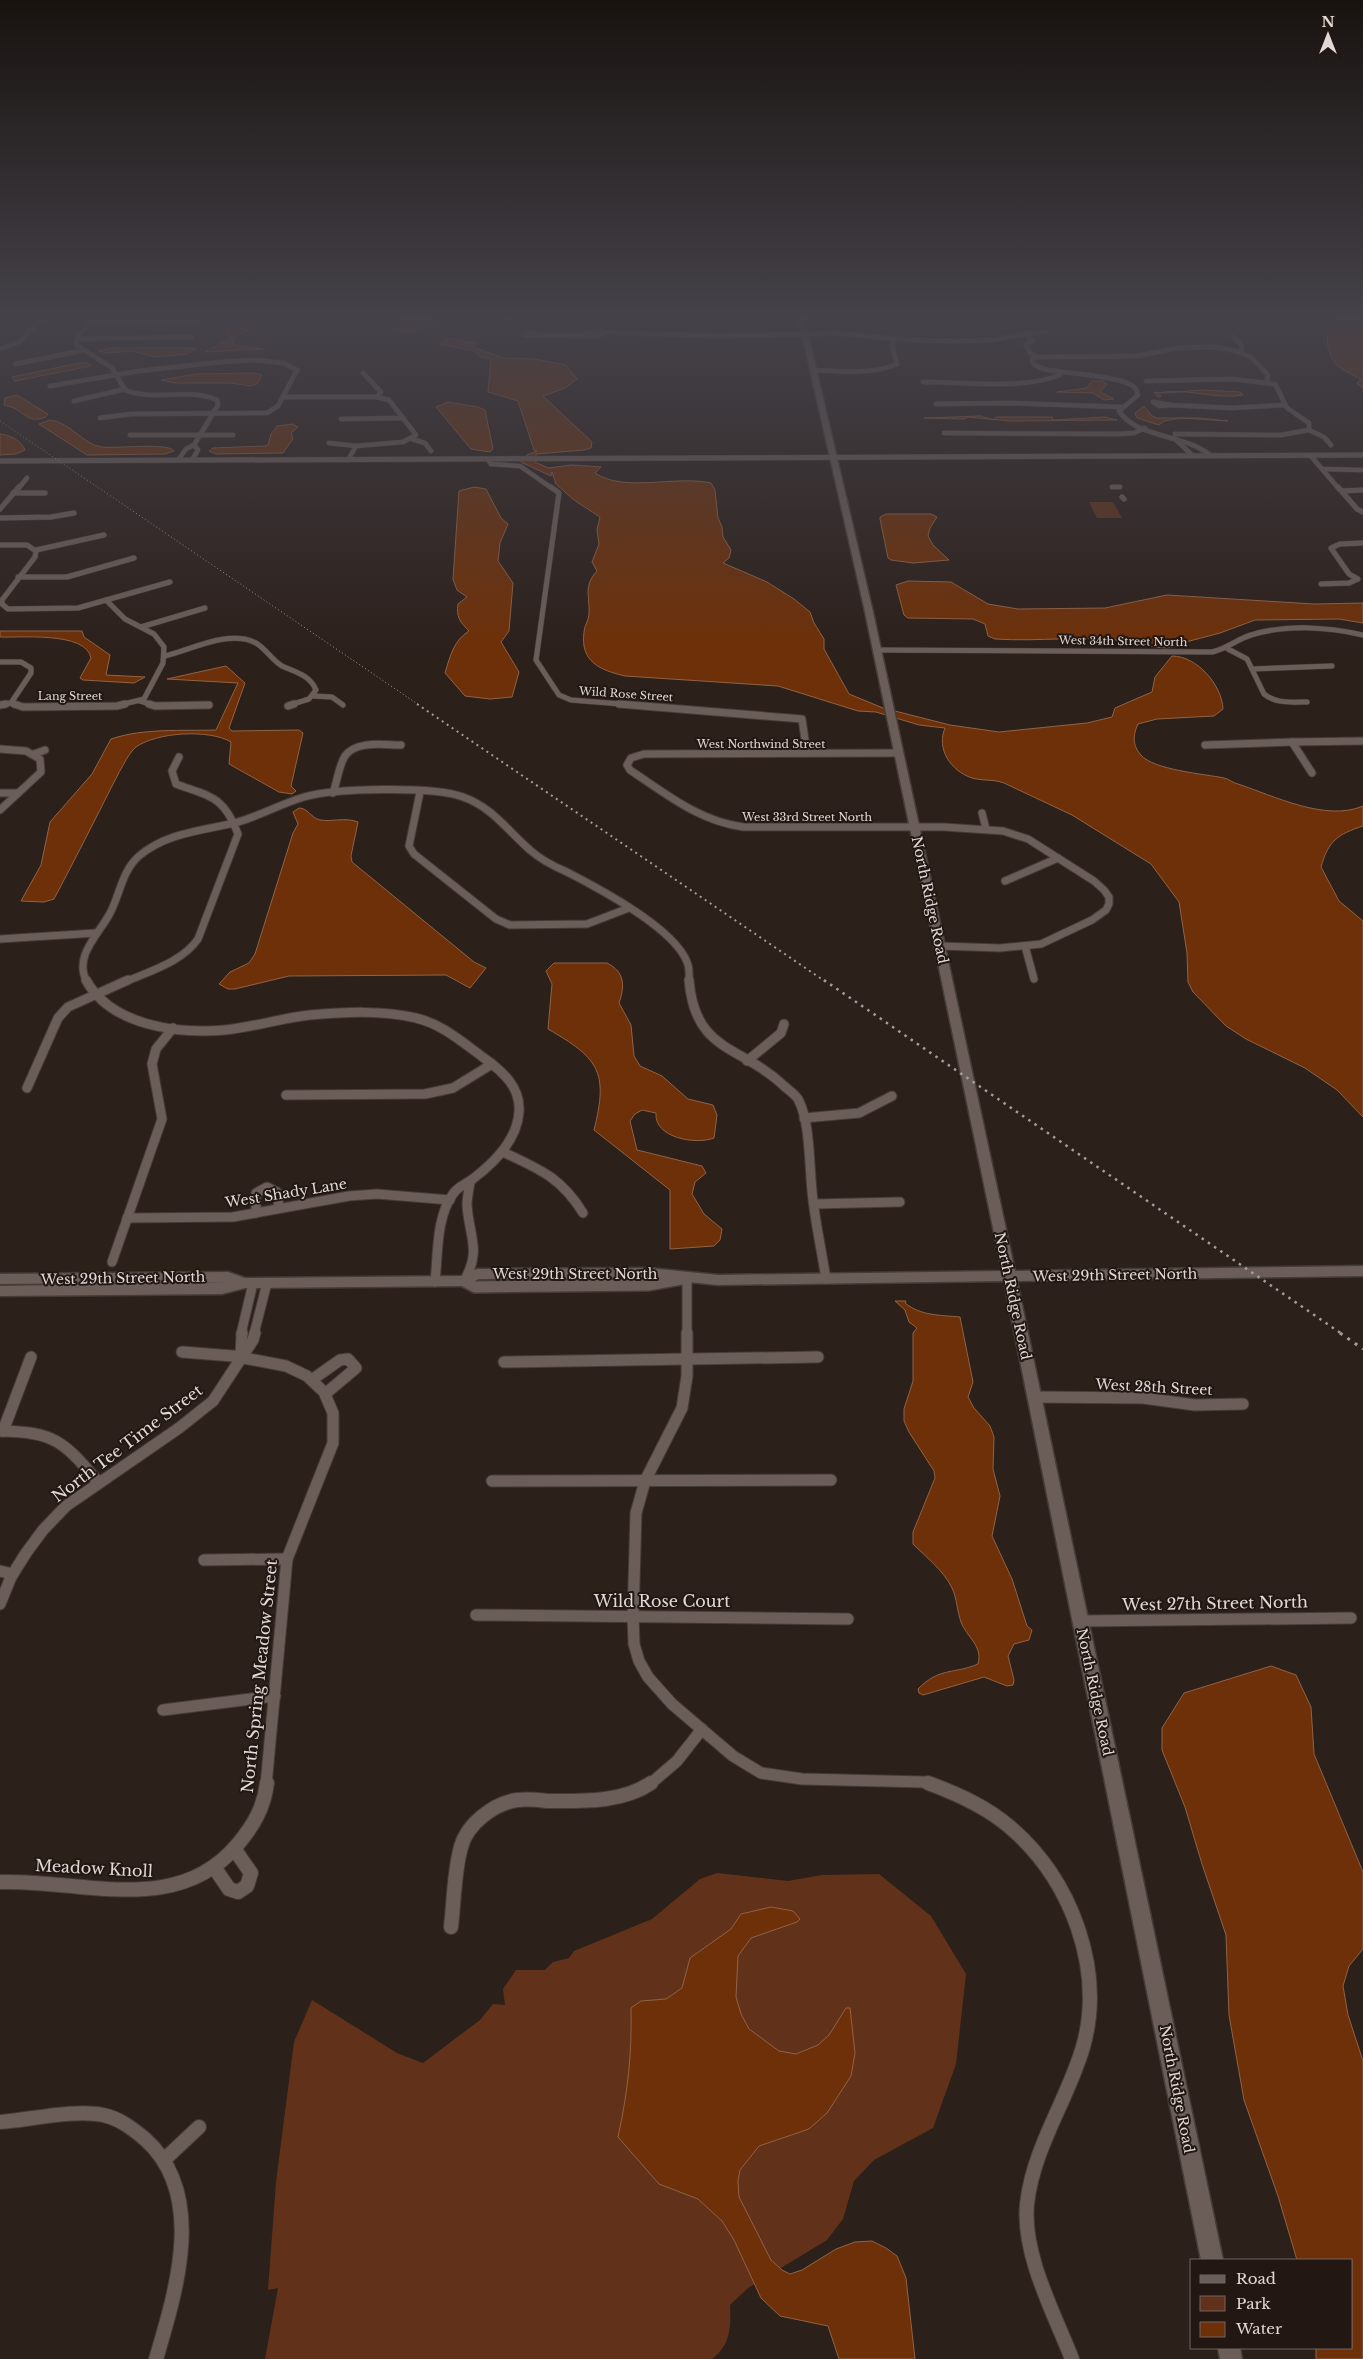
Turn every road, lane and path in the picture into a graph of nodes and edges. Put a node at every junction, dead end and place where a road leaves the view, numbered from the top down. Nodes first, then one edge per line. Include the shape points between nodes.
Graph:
1 (204, 428) edge
2 (412, 428) edge
3 (828, 428) edge
4 (1145, 428) joint
5 (1309, 430) joint
6 (944, 433) dead end
7 (1185, 434) junction
8 (200, 435) junction
9 (233, 435) dead end
10 (130, 436) dead end
11 (1171, 437) junction
12 (412, 439) junction
13 (1181, 439) junction
14 (329, 443) dead end
15 (194, 445) junction
16 (1331, 445) dead end
17 (356, 446) junction
18 (431, 451) dead end
19 (1192, 455) junction
20 (1210, 455) junction
21 (1310, 455) junction
22 (1363, 455) edge
23 (835, 457) junction
24 (488, 459) junction
25 (178, 460) junction
26 (192, 460) junction
27 (348, 460) junction
28 (0, 461) edge
29 (1324, 469) junction
30 (1361, 470) dead end
31 (27, 478) dead end
32 (1112, 487) dead end
33 (1120, 487) dead end
34 (1363, 490) edge
35 (1342, 491) junction
36 (13, 493) junction
37 (45, 493) dead end
38 (0, 509) edge
39 (1363, 512) edge
40 (74, 513) dead end
41 (0, 518) edge
42 (104, 535) dead end
43 (1363, 543) edge
44 (0, 545) edge
45 (33, 548) junction
46 (134, 558) dead end
47 (18, 577) junction
48 (1360, 580) edge
49 (170, 582) dead end
50 (1321, 584) dead end
51 (106, 600) junction
52 (205, 608) dead end
53 (141, 627) junction
54 (1363, 635) edge
55 (1228, 649) junction
56 (877, 650) junction
57 (165, 656) junction
58 (0, 662) edge
59 (1332, 666) dead end
60 (1252, 669) junction
61 (313, 696) junction
62 (140, 701) junction
63 (1307, 702) dead end
64 (11, 703) junction
65 (0, 705) edge
66 (209, 705) dead end
67 (342, 705) dead end
68 (288, 706) dead end
69 (1363, 740) edge
70 (1292, 742) junction
71 (400, 745) dead end
72 (1205, 745) dead end
73 (0, 749) edge
74 (45, 750) dead end
75 (807, 753) junction
76 (899, 753) junction
77 (34, 754) junction
78 (179, 757) dead end
79 (627, 765) joint
80 (1312, 773) dead end
81 (420, 792) junction
82 (0, 793) edge
83 (18, 793) junction
84 (333, 793) junction
85 (0, 810) edge
86 (982, 813) dead end
87 (234, 823) junction
88 (914, 827) junction
89 (986, 829) junction
90 (1058, 858) junction
91 (1005, 881) dead end
92 (629, 908) junction
93 (96, 934) junction
94 (0, 939) edge
95 (940, 946) junction
96 (1025, 946) junction
97 (1034, 979) dead end
98 (96, 994) junction
99 (784, 1024) dead end
100 (173, 1028) junction
101 (747, 1061) junction
102 (492, 1064) junction
103 (27, 1088) dead end
104 (286, 1095) dead end
105 (892, 1096) dead end
106 (804, 1118) junction
107 (503, 1152) junction
108 (470, 1182) junction
109 (450, 1200) junction
110 (900, 1202) dead end
111 (814, 1204) junction
112 (280, 1208) junction
113 (256, 1213) junction
114 (583, 1213) dead end
115 (127, 1218) junction
116 (112, 1262) dead end
117 (1363, 1271) edge
118 (1009, 1277) junction
119 (687, 1278) junction
120 (0, 1279) edge
121 (826, 1279) junction
122 (464, 1281) junction
123 (435, 1282) junction
124 (255, 1283) junction
125 (19, 1285) junction
126 (0, 1291) edge
127 (182, 1352) dead end
128 (31, 1357) dead end
129 (241, 1357) junction
130 (818, 1357) dead end
131 (686, 1359) junction
132 (504, 1362) dead end
133 (313, 1379) junction
134 (325, 1394) junction
135 (1035, 1396) junction
136 (1243, 1404) dead end
137 (2, 1431) edge
138 (831, 1480) dead end
139 (492, 1481) dead end
140 (645, 1481) junction
141 (99, 1483) junction
142 (287, 1559) junction
143 (204, 1560) dead end
144 (0, 1571) edge
145 (13, 1574) junction
146 (0, 1604) edge
147 (476, 1616) dead end
148 (633, 1617) junction
149 (1351, 1618) dead end
150 (848, 1619) dead end
151 (1080, 1620) junction
152 (275, 1696) junction
153 (163, 1710) dead end
154 (702, 1729) junction
155 (235, 1850) junction
156 (214, 1868) junction
157 (0, 1882) edge
158 (451, 1927) dead end
159 (0, 2122) edge
160 (199, 2127) dead end
161 (166, 2158) junction
162 (1212, 2259) edge
163 (156, 2359) edge
164 (1072, 2359) edge

1 - 8 street
2 - 12 street via 416,433
3 - 23 main road, North Ridge Road
4 - 6 street via 1118,434
4 - 11 street
5 - 7 street via 1292,434 1203,431
5 - 16 street via 1324,437
7 - 11 street
7 - 13 street
8 - 9 street
8 - 10 street
8 - 15 street
11 - 13 street
11 - 19 street
12 - 17 street
12 - 18 street via 424,443
13 - 20 street via 1198,444
14 - 17 street
15 - 25 street via 186,449
15 - 26 street via 198,450
17 - 27 street
19 - 20 street
19 - 23 street
20 - 21 street
21 - 22 street
21 - 29 street
23 - 24 street
23 - 56 main road, North Ridge Road
24 - 27 street
24 - 75 street, Wild Rose Street via 491,464 520,466 559,493 536,660 559,695 571,700 802,718
25 - 26 street
25 - 28 street
26 - 27 street
29 - 30 street
29 - 35 street
31 - 36 street
32 - 33 street
34 - 35 street
35 - 39 street
36 - 37 street
36 - 38 street
40 - 41 street via 42,518
42 - 45 street
43 - 48 street via 1333,546 1333,552 1349,574
44 - 45 street
45 - 47 street via 35,557
46 - 47 street via 67,577
47 - 51 street via 2,600 4,607 78,608
48 - 50 street
49 - 51 street
51 - 53 street via 125,619
52 - 53 street
53 - 57 street via 162,643
54 - 55 street, West 34th Street North via 1341,630 1270,631 1246,636
55 - 56 street, West 34th Street North via 1212,652
55 - 60 street via 1244,656
56 - 76 main road, North Ridge Road
57 - 61 street via 228,639 244,638 263,646 279,664 315,685
57 - 62 street via 148,694
58 - 64 street via 19,662 31,668
59 - 60 street
60 - 63 street via 1268,698 1282,702
61 - 67 street via 332,697
61 - 68 street
62 - 64 street, Lang Street via 117,706 23,707
62 - 66 street via 155,706
64 - 65 street, Lang Street
69 - 70 street
70 - 72 street
70 - 80 street
71 - 84 street via 369,745 349,751
73 - 77 street
74 - 77 street
75 - 76 street, West Northwind Street
75 - 79 street, West Northwind Street via 644,754 631,758
76 - 88 main road, North Ridge Road
77 - 83 street via 40,759 41,772
78 - 87 street via 172,771 176,784 219,800
79 - 88 street, West 33rd Street North via 706,818 724,825
81 - 84 street
81 - 92 street via 459,795 482,804 538,857
81 - 92 street via 409,839 414,854 496,919 520,926 587,924
82 - 83 street
83 - 85 street
84 - 87 street via 296,799
86 - 89 street
87 - 93 street via 176,836 143,853 123,876 110,915
87 - 98 street via 238,834 236,840 193,946 180,956
88 - 89 street, West 33rd Street North
88 - 95 main road, North Ridge Road
89 - 90 street, West 33rd Street North via 1021,836
90 - 91 street
90 - 96 street, West 33rd Street North via 1103,889 1109,899 1107,910 1098,918 1051,941
92 - 101 street via 674,941 688,963 691,1002 700,1024 721,1045
93 - 94 street
93 - 98 street via 85,953 83,973
95 - 96 street
95 - 118 main road, North Ridge Road
96 - 97 street
98 - 100 street via 129,1016
98 - 103 street via 68,1008 58,1018
99 - 101 street via 781,1032
100 - 102 street via 220,1030 297,1016 390,1014 419,1018 445,1029
100 - 115 street via 153,1056 152,1074 162,1119
101 - 106 street via 792,1092 799,1100
102 - 104 street via 453,1088 424,1094
102 - 107 street via 511,1083 521,1110 512,1139
105 - 106 street via 845,1116
106 - 111 street
107 - 108 street
107 - 114 street via 542,1170 571,1193
108 - 109 street via 457,1188
108 - 122 street via 467,1205 474,1239 472,1267
109 - 112 street, West Shady Lane via 377,1194 320,1199
109 - 123 street via 444,1216
110 - 111 street
111 - 121 street
112 - 113 street, West Shady Lane
112 - 113 street via 277,1192 267,1187 255,1195
113 - 115 street, West Shady Lane via 233,1217
115 - 116 street
117 - 118 main road, West 29th Street North
118 - 121 main road, West 29th Street North
118 - 135 main road, North Ridge Road
119 - 121 main road, West 29th Street North
119 - 122 main road, West 29th Street North via 649,1273 534,1273 477,1274
119 - 131 street
120 - 125 main road, West 29th Street North
122 - 123 main road, West 29th Street North
123 - 124 main road, West 29th Street North
124 - 125 main road, West 29th Street North via 222,1289
124 - 129 street, North Tee Time Street via 253,1340
125 - 126 main road, West 29th Street North
127 - 129 street, North Spring Meadow Street
128 - 137 street
129 - 133 street, North Spring Meadow Street via 302,1370
129 - 141 street, North Tee Time Street via 213,1402
130 - 131 street
131 - 132 street
131 - 140 street via 682,1408
133 - 134 street, North Spring Meadow Street
133 - 134 street via 340,1360 348,1359 353,1363 356,1368 349,1376
134 - 142 street, North Spring Meadow Street via 334,1412 333,1443
135 - 136 street, West 28th Street via 1143,1398 1195,1405
135 - 151 main road, North Ridge Road
137 - 141 street via 54,1437 70,1449
138 - 140 street
139 - 140 street
140 - 148 street via 636,1513
141 - 145 street, North Tee Time Street via 66,1506 43,1530
142 - 143 street
142 - 152 street, North Spring Meadow Street
144 - 145 street
145 - 146 street, North Tee Time Street
147 - 148 street, Wild Rose Court
148 - 150 street, Wild Rose Court
148 - 154 street via 634,1644 648,1677 672,1704
149 - 151 street, West 27th Street North
151 - 162 main road, North Ridge Road
152 - 153 street
152 - 155 street, North Spring Meadow Street via 265,1801 257,1820
154 - 158 street via 683,1754 645,1787 615,1798 518,1800 504,1803 482,1816 461,1848
154 - 164 street via 733,1756 761,1773 802,1779 924,1782 962,1796 996,1814 1029,1843 1072,1906 1084,1947 1090,1985 1088,2025 1074,2073 1036,2164 1026,2206 1041,2278
155 - 156 street, Meadow Knoll
155 - 156 street via 251,1873 247,1886 238,1892 229,1889
156 - 157 street, Meadow Knoll via 187,1883 149,1890 23,1880
159 - 161 street via 100,2114 122,2122 145,2137
160 - 161 street
161 - 163 street via 180,2209 181,2260

